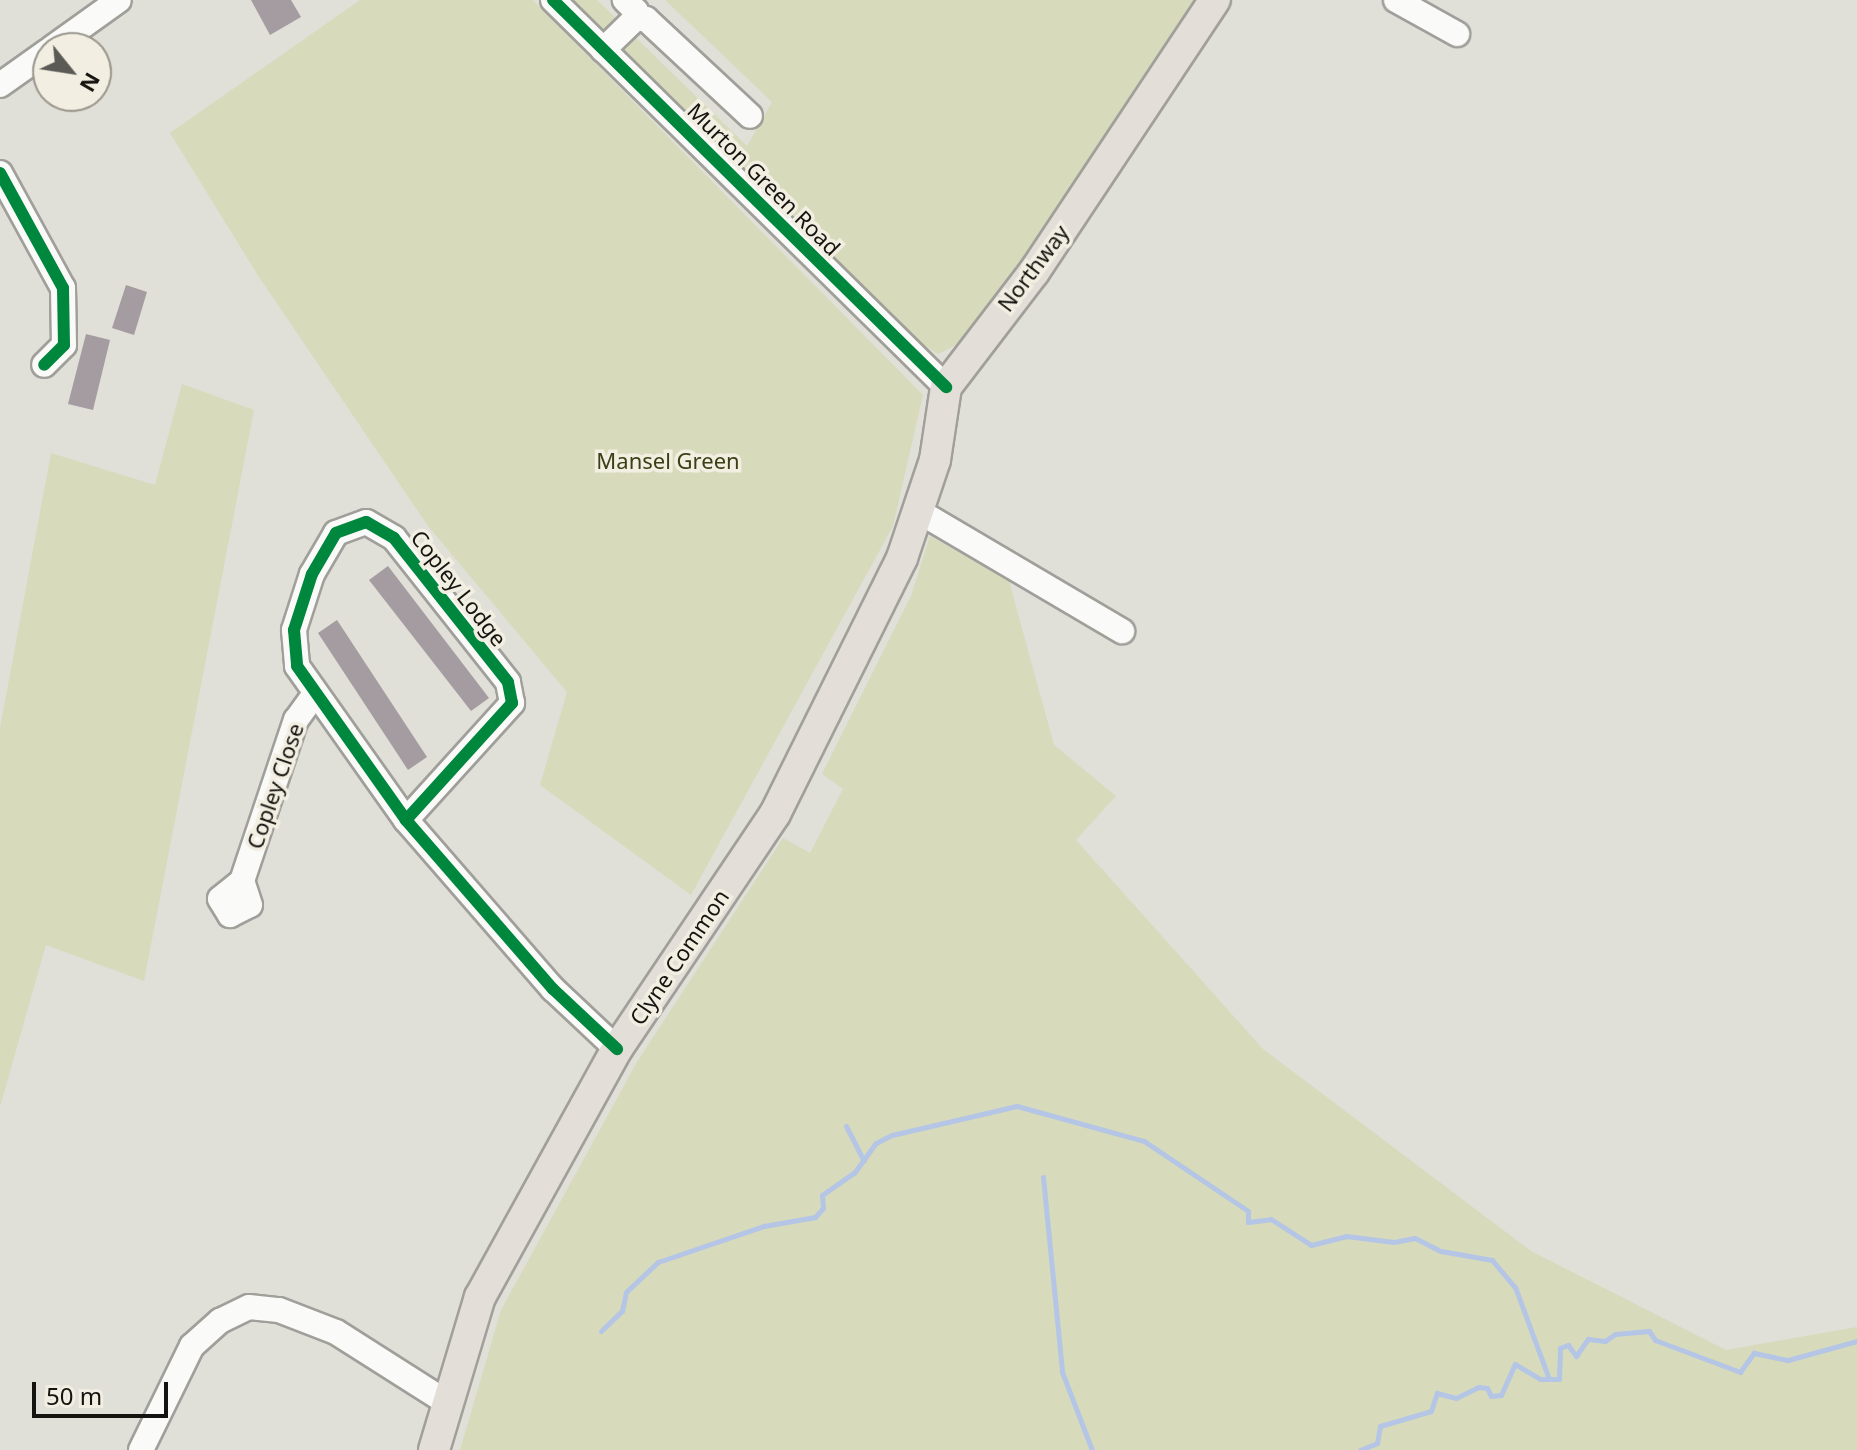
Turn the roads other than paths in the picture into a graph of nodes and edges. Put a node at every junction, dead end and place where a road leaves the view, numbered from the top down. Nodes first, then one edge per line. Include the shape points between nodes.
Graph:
1 (119, 0) edge
2 (553, 0) edge
3 (1215, 0) edge
4 (1396, 0) edge
5 (630, 9) edge
6 (74, 32) edge
7 (1457, 34) dead end
8 (603, 50) junction
9 (32, 62) edge
10 (0, 85) edge
11 (750, 116) dead end
12 (0, 173) edge
13 (44, 365) dead end
14 (946, 387) junction
15 (918, 511) junction
16 (902, 558) joint
17 (1122, 631) dead end
18 (315, 694) junction
19 (406, 820) junction
20 (242, 881) dead end
21 (617, 1049) junction
22 (448, 1403) junction
23 (141, 1450) edge
24 (434, 1450) edge

1 - 6 street
2 - 8 street, Murton Green Road
3 - 14 main road, Northway via 1034,272
4 - 7 street
5 - 8 street
5 - 11 street
8 - 14 street, Murton Green Road
9 - 10 street
12 - 13 street via 63,288 64,345
14 - 15 main road, Northway via 935,460
15 - 16 main road, Northway
15 - 17 street
16 - 21 main road, Clyne Common via 775,814
18 - 19 street, Copley Lodge
18 - 19 street, Copley Lodge via 297,666 294,630 312,574 336,533 366,522 394,538 508,682 512,703
18 - 20 street, Copley Close via 296,720
19 - 21 street, Copley Lodge via 553,989
21 - 22 main road, Clyne Common via 480,1297
22 - 23 street via 336,1332 279,1310 249,1307 220,1321 192,1346
22 - 24 main road, Clyne Common

